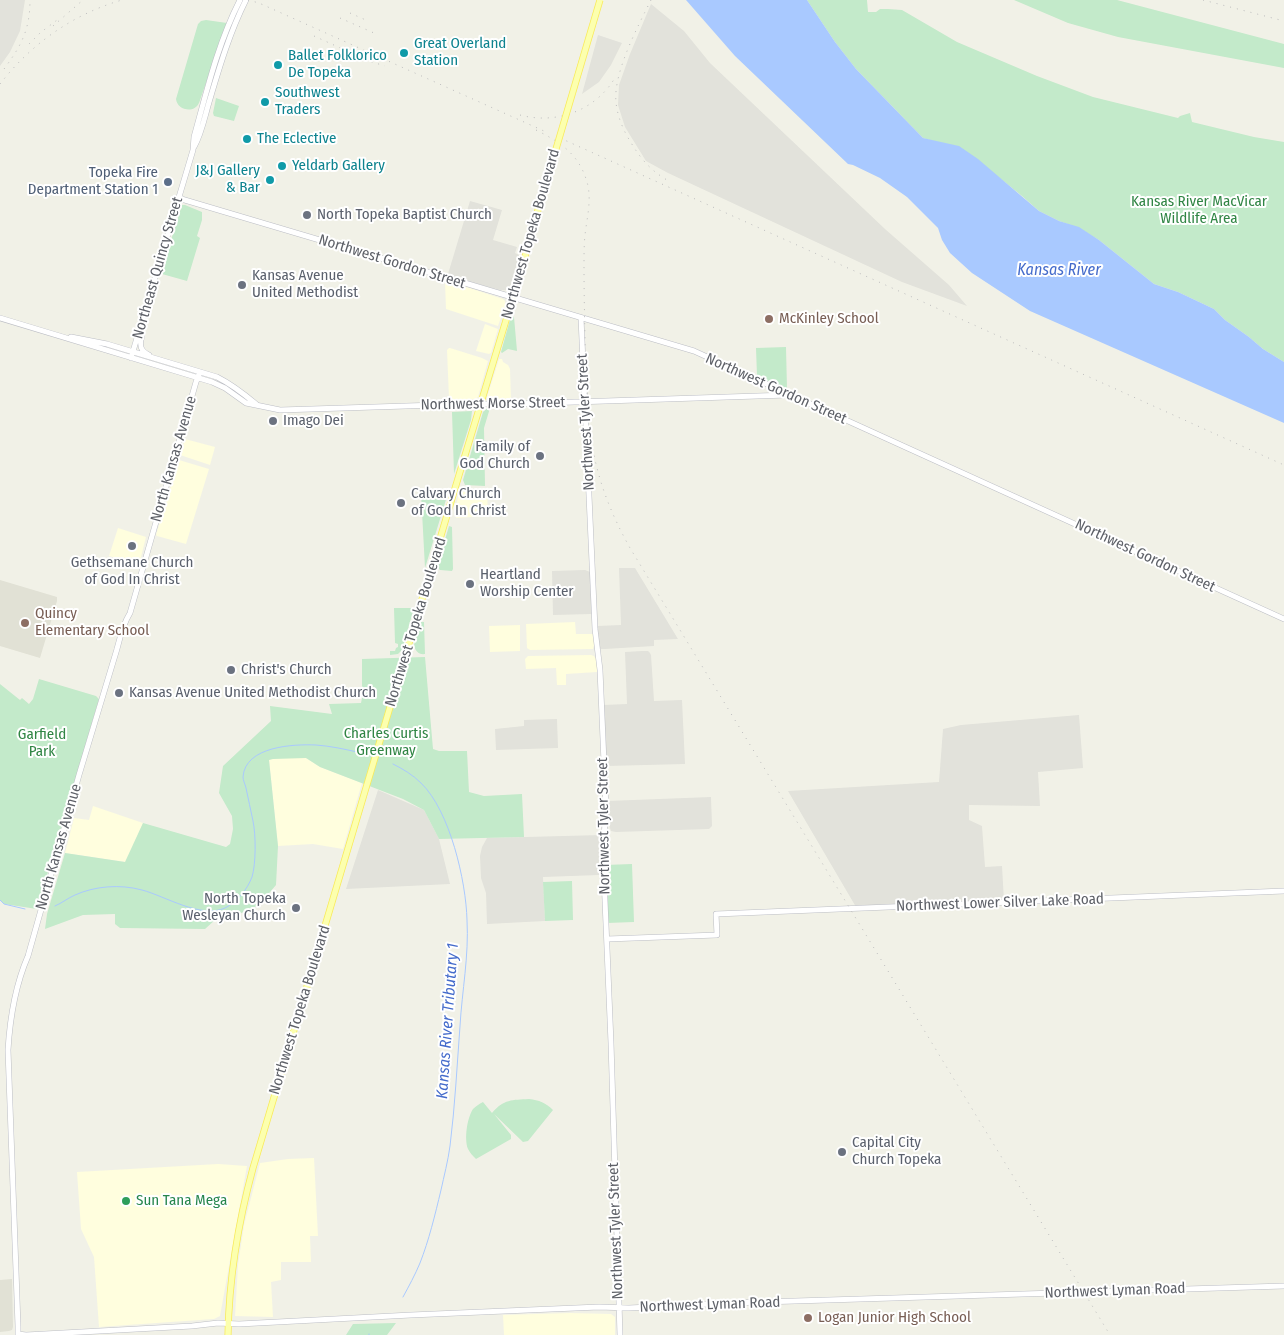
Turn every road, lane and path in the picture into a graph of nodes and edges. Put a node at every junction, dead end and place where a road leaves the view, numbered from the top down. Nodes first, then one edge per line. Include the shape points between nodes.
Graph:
1 (240, 0) edge
2 (246, 0) edge
3 (600, 0) edge
4 (212, 82) junction
5 (178, 198) junction
6 (513, 297) junction
7 (144, 316) junction
8 (0, 318) edge
9 (581, 318) junction
10 (132, 355) junction
11 (166, 362) junction
12 (199, 375) junction
13 (789, 395) junction
14 (584, 402) junction
15 (480, 405) junction
16 (1284, 619) edge
17 (1284, 891) edge
18 (607, 939) junction
19 (1284, 1286) edge
20 (618, 1308) junction
21 (228, 1323) junction
22 (18, 1334) edge
23 (228, 1335) edge
24 (620, 1335) edge

1 - 4 main road via 224,35
2 - 4 main road
3 - 6 main road, Northwest Topeka Boulevard, bridge
4 - 5 main road, Northeast Quincy Street
5 - 6 main road, Northwest Gordon Street
5 - 7 main road, Northeast Quincy Street
6 - 9 main road, Northwest Gordon Street
6 - 15 main road, Northwest Topeka Boulevard
7 - 10 main road, Northeast Quincy Street
7 - 11 main road via 140,341 142,350
8 - 10 main road via 69,340
9 - 13 main road, Northwest Gordon Street via 694,352
9 - 14 main road, Northwest Tyler Street
10 - 11 main road
10 - 12 main road
11 - 12 main road
12 - 15 main road, Northwest Morse Street via 246,403 274,410
12 - 22 main road, North Kansas Avenue via 22,970 10,1020 8,1050
13 - 14 main road, Northwest Morse Street
13 - 16 main road, Northwest Gordon Street
14 - 15 main road, Northwest Morse Street
14 - 18 main road, Northwest Tyler Street via 606,808 603,850
15 - 21 main road, Northwest Topeka Boulevard via 253,1168 236,1241
17 - 18 main road, Northwest Lower Silver Lake Road via 716,914 717,935
18 - 20 main road, Northwest Tyler Street
19 - 20 main road, Northwest Lyman Road
20 - 21 main road, Northwest Lyman Road
20 - 24 main road, Northwest Tyler Street
21 - 22 main road, Northwest Lyman Road
21 - 23 main road, Northwest Topeka Boulevard

